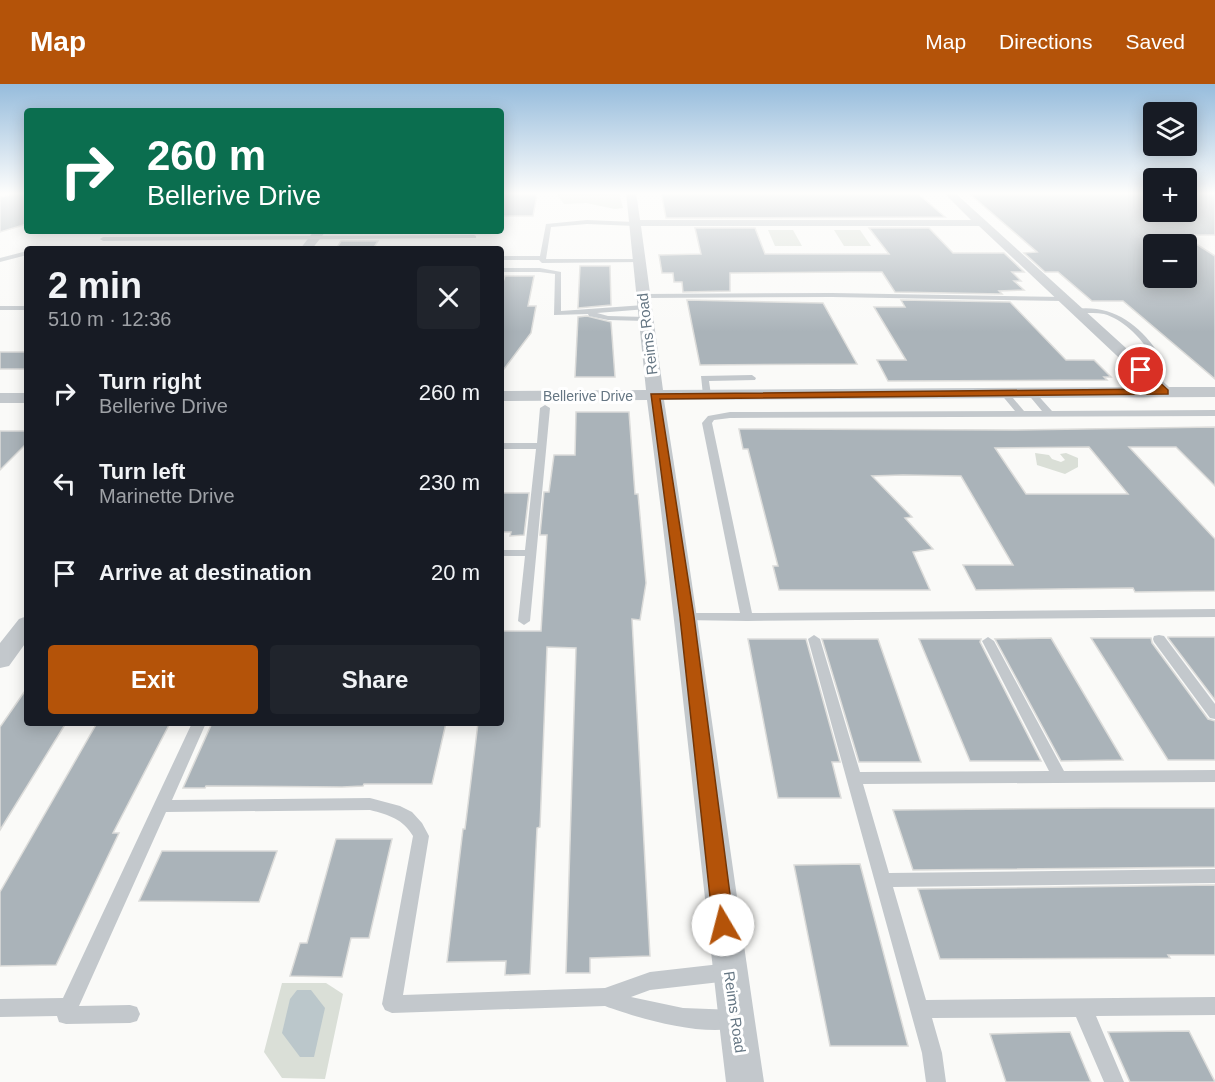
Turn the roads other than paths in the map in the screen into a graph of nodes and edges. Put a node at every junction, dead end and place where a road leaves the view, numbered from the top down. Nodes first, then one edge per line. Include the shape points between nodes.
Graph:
1 (104, 239) edge
2 (136, 239) joint
3 (185, 239) edge
4 (263, 239) edge
5 (369, 239) edge
6 (473, 239) edge
7 (545, 239) edge
8 (637, 239) edge
9 (999, 239) edge
10 (312, 241) edge
11 (266, 246) edge
12 (471, 246) dead end
13 (24, 253) edge
14 (504, 258) edge
15 (543, 258) junction
16 (0, 260) edge
17 (639, 261) junction
18 (504, 270) edge
19 (1063, 299) junction
20 (0, 308) edge
21 (24, 308) edge
22 (644, 308) junction
23 (1077, 311) junction
24 (591, 314) junction
25 (1126, 357) junction
26 (752, 378) dead end
27 (1164, 392) junction
28 (1215, 392) edge
29 (1004, 393) junction
30 (1031, 393) junction
31 (707, 395) junction
32 (792, 395) junction
33 (504, 396) edge
34 (654, 396) junction
35 (0, 398) edge
36 (24, 398) edge
37 (545, 403) junction
38 (1021, 413) junction
39 (1049, 413) junction
40 (1215, 413) edge
41 (801, 415) junction
42 (504, 446) edge
43 (541, 446) junction
44 (504, 553) edge
45 (531, 553) junction
46 (1215, 613) edge
47 (747, 616) junction
48 (687, 617) junction
49 (524, 621) dead end
50 (24, 628) edge
51 (814, 639) dead end
52 (1159, 639) dead end
53 (988, 641) dead end
54 (0, 660) edge
55 (1215, 714) edge
56 (198, 726) edge
57 (1215, 776) edge
58 (1060, 777) junction
59 (854, 778) junction
60 (160, 806) junction
61 (1215, 876) edge
62 (883, 880) junction
63 (730, 972) junction
64 (605, 997) junction
65 (1215, 1006) edge
66 (69, 1007) junction
67 (1082, 1007) junction
68 (0, 1008) edge
69 (920, 1009) junction
70 (130, 1014) dead end
71 (736, 1019) junction
72 (745, 1082) edge
73 (936, 1082) edge
74 (1114, 1082) edge

1 - 2 lane
2 - 3 lane
4 - 10 lane
5 - 10 lane
6 - 12 lane
7 - 15 lane
8 - 17 street, Reims Road
9 - 19 street
10 - 11 lane
13 - 16 lane
14 - 15 lane
15 - 17 lane via 542,261
17 - 22 street, Reims Road
18 - 24 lane via 559,273 557,314
19 - 22 lane via 832,295
19 - 23 street
20 - 21 lane
22 - 24 lane via 611,308
22 - 24 lane via 608,318
22 - 34 street, Reims Road
23 - 25 street
23 - 25 lane via 1100,311 1117,317 1152,351 1150,356
25 - 27 street
26 - 31 lane via 704,378
27 - 28 street, Bellerive Drive
27 - 30 street, Bellerive Drive
29 - 30 street, Bellerive Drive
29 - 32 street, Bellerive Drive
29 - 38 lane
30 - 39 lane
31 - 32 street, Bellerive Drive
31 - 34 street, Bellerive Drive
32 - 41 lane
33 - 37 street, Bellerive Drive
34 - 37 street, Bellerive Drive
34 - 48 street, Reims Road
35 - 36 street
37 - 43 lane
38 - 39 lane
38 - 41 lane
39 - 40 lane
41 - 47 lane via 730,415 708,420
42 - 43 lane
43 - 45 lane
44 - 45 lane
45 - 49 lane
46 - 47 lane
47 - 48 lane
48 - 63 street, Reims Road
50 - 54 street
51 - 59 lane
52 - 55 lane
53 - 58 lane
56 - 60 lane
57 - 58 lane
58 - 59 lane
59 - 62 lane
60 - 64 lane via 370,804 413,820 421,836 392,1004
60 - 66 lane
61 - 62 lane
62 - 69 lane
63 - 64 lane via 650,981
63 - 71 street, Reims Road
64 - 71 lane via 647,1012 692,1020
65 - 67 lane
66 - 68 lane
66 - 70 lane via 66,1015
67 - 69 lane
67 - 74 lane
69 - 73 lane via 933,1053
71 - 72 street, Reims Road

